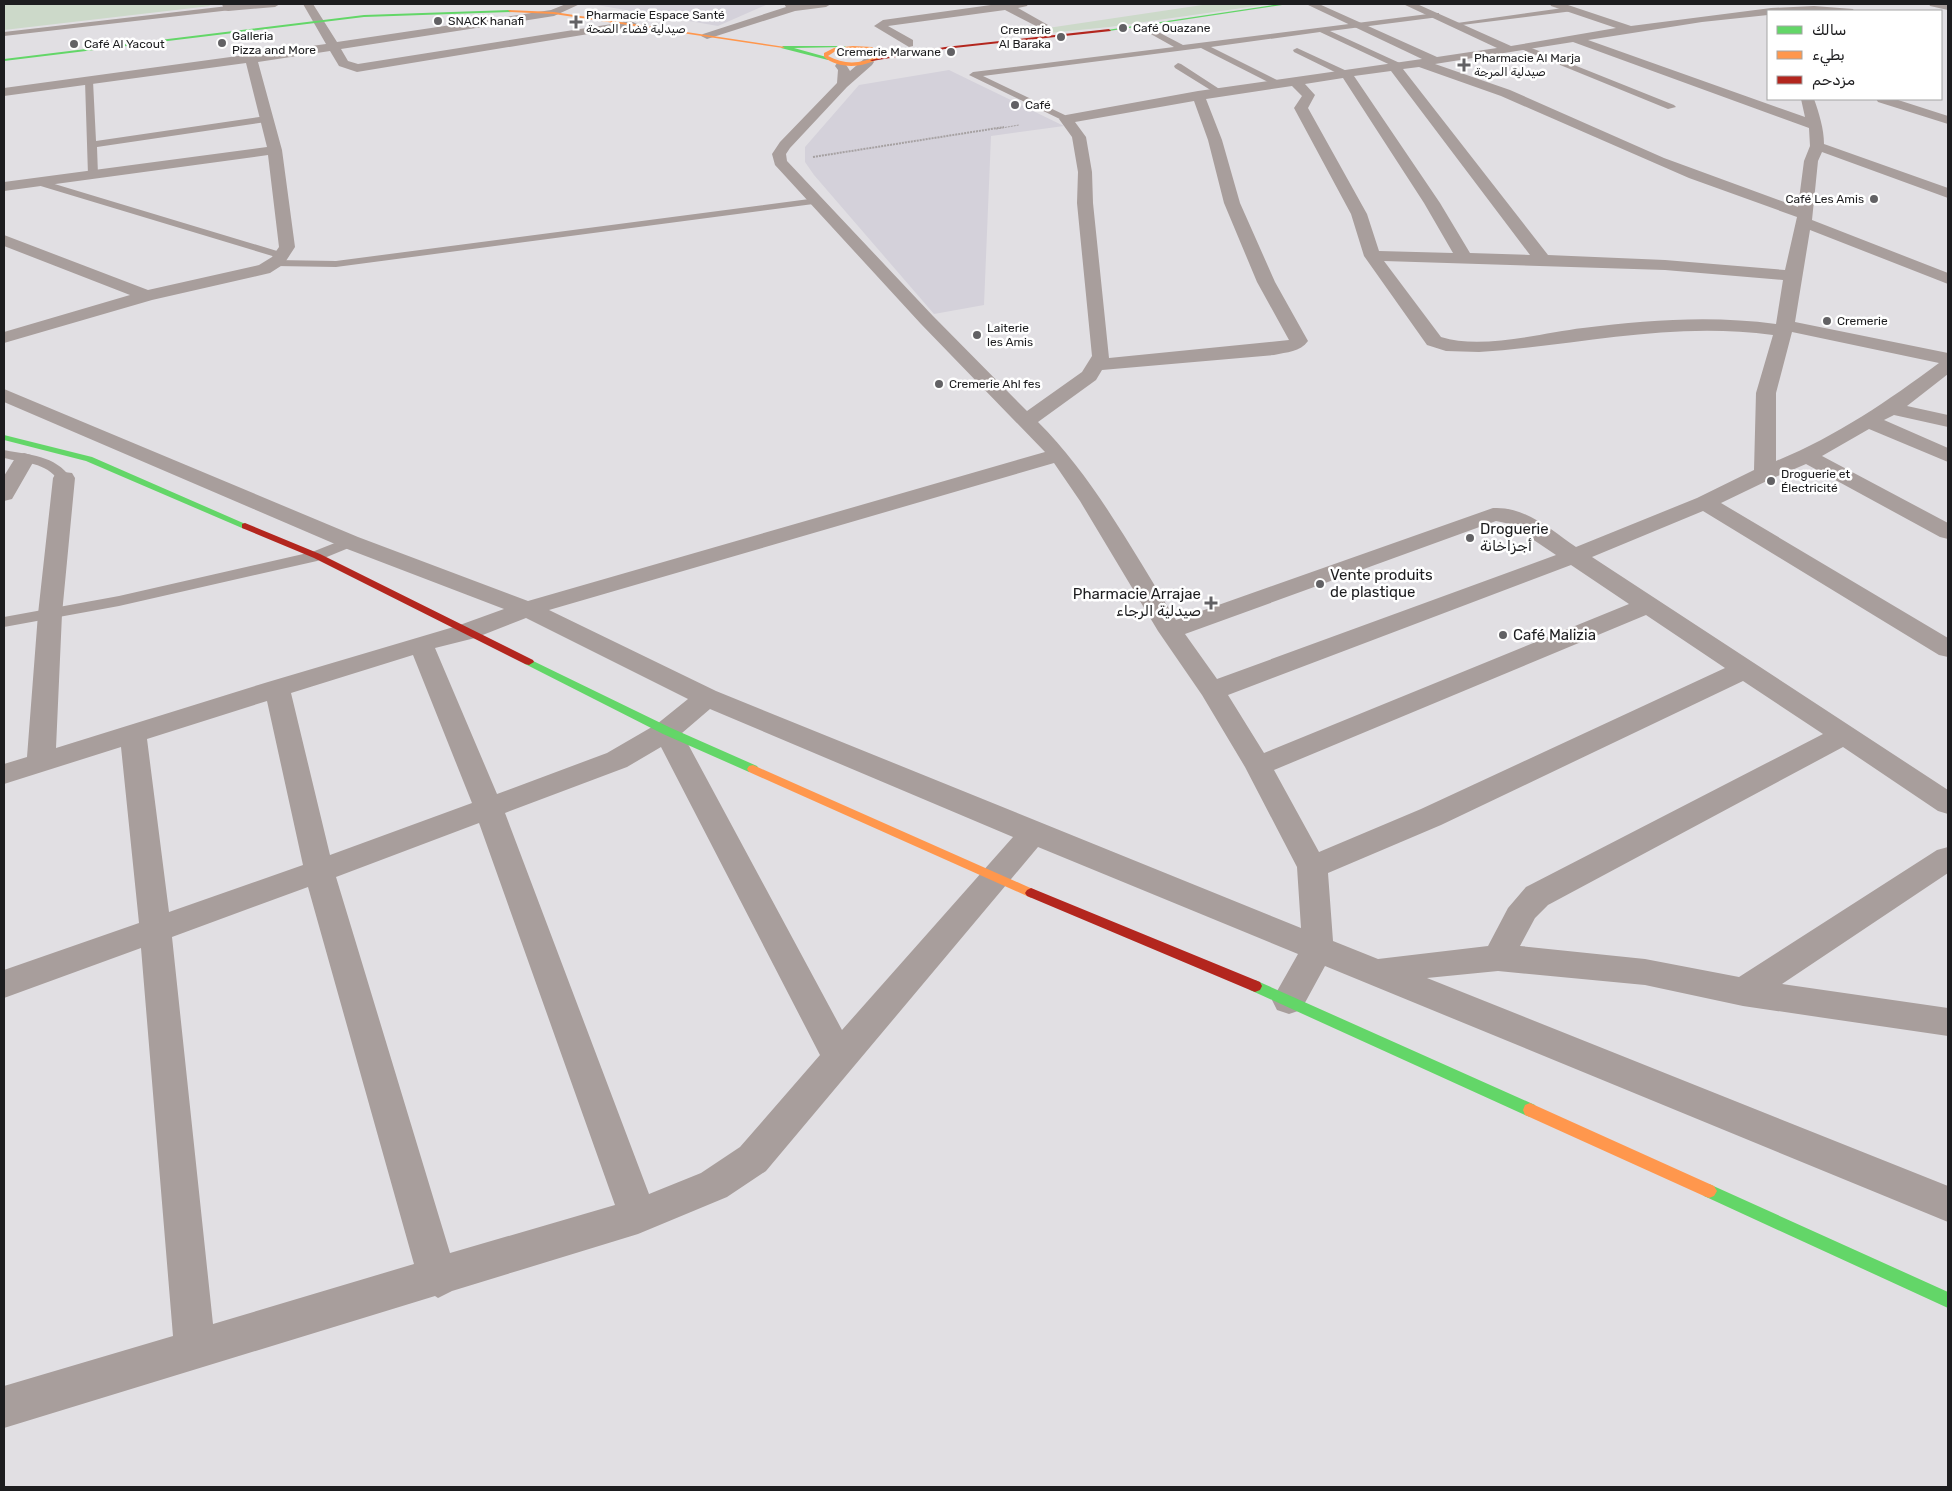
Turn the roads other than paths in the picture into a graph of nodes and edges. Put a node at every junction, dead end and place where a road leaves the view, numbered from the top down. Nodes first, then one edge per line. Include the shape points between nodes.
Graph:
1 (275, 4) edge
2 (308, 4) edge
3 (575, 4) edge
4 (826, 4) edge
5 (1023, 4) edge
6 (1287, 4) edge
7 (1311, 4) edge
8 (1408, 4) edge
9 (1556, 4) edge
10 (1934, 4) edge
11 (1005, 5) edge
12 (228, 6) edge
13 (791, 6) edge
14 (1684, 8) dead end
15 (1948, 8) edge
16 (1570, 9) junction
17 (1792, 10) edge
18 (1832, 10) edge
19 (1767, 11) edge
20 (554, 13) junction
21 (1436, 16) junction
22 (1702, 17) junction
23 (319, 21) junction
24 (631, 24) junction
25 (1047, 24) joint
26 (1454, 24) junction
27 (1357, 25) junction
28 (1143, 26) junction
29 (1631, 29) junction
30 (1320, 30) junction
31 (4, 34) edge
32 (707, 36) junction
33 (1574, 38) junction
34 (909, 43) junction
35 (1202, 45) junction
36 (332, 46) junction
37 (783, 47) junction
38 (862, 47) junction
39 (1524, 47) junction
40 (844, 48) junction
41 (1182, 48) junction
42 (1509, 49) junction
43 (1297, 50) dead end
44 (251, 59) junction
45 (4, 60) edge
46 (830, 60) junction
47 (1435, 60) junction
48 (870, 61) junction
49 (1420, 63) junction
50 (1178, 66) dead end
51 (1397, 66) junction
52 (1346, 74) junction
53 (89, 81) junction
54 (1294, 81) junction
55 (843, 84) junction
56 (1278, 84) junction
57 (4, 92) edge
58 (1220, 92) junction
59 (1198, 95) junction
60 (1808, 100) edge
61 (1891, 100) edge
62 (1671, 106) dead end
63 (266, 119) junction
64 (1066, 119) junction
65 (1948, 120) edge
66 (1813, 125) junction
67 (91, 145) junction
68 (1817, 146) junction
69 (275, 150) junction
70 (94, 175) junction
71 (38, 182) junction
72 (4, 187) edge
73 (1948, 193) edge
74 (817, 202) junction
75 (1804, 218) junction
76 (4, 240) edge
77 (1372, 256) junction
78 (1464, 258) junction
79 (280, 259) junction
80 (1543, 260) junction
81 (1792, 276) junction
82 (1948, 279) edge
83 (147, 296) junction
84 (1785, 328) junction
85 (4, 338) edge
86 (1948, 359) edge
87 (1097, 365) junction
88 (1948, 365) edge
89 (4, 395) edge
90 (1891, 408) junction
91 (1026, 420) junction
92 (1868, 421) junction
93 (1948, 421) edge
94 (4, 438) edge
95 (4, 454) edge
96 (1060, 455) junction
97 (1807, 456) junction
98 (1948, 456) edge
99 (24, 459) junction
100 (1766, 473) junction
101 (64, 478) joint
102 (4, 494) edge
103 (1705, 504) junction
104 (1948, 532) edge
105 (350, 542) junction
106 (317, 556) junction
107 (1574, 556) junction
108 (1648, 605) junction
109 (527, 609) junction
110 (50, 614) junction
111 (4, 622) edge
112 (1170, 631) junction
113 (466, 632) junction
114 (421, 644) junction
115 (1948, 649) edge
116 (1746, 669) junction
117 (277, 688) junction
118 (1212, 691) junction
119 (707, 696) junction
120 (667, 731) junction
121 (133, 735) junction
122 (1844, 735) junction
123 (41, 761) junction
124 (1258, 766) junction
125 (4, 774) edge
126 (1948, 804) edge
127 (488, 807) junction
128 (1033, 833) junction
129 (1948, 858) edge
130 (1312, 866) junction
131 (320, 871) junction
132 (995, 878) junction
133 (155, 929) junction
134 (1318, 949) junction
135 (1498, 958) junction
136 (1378, 973) junction
137 (4, 984) edge
138 (1742, 992) junction
139 (1289, 1000) junction
140 (1948, 1022) edge
141 (839, 1057) junction
142 (1948, 1204) edge
143 (638, 1216) junction
144 (438, 1278) junction
145 (1948, 1300) edge
146 (195, 1350) junction
147 (4, 1407) edge

1 - 12 street
2 - 23 street
3 - 20 street
4 - 13 street
5 - 11 street
6 - 28 street
7 - 27 street
8 - 21 street
9 - 16 street
10 - 15 street
11 - 25 street
11 - 34 street via 880,26
12 - 31 lane
13 - 32 street
14 - 22 street
16 - 26 lane
16 - 29 street
17 - 18 street
19 - 22 street
20 - 23 street via 438,11
20 - 24 street
20 - 36 street
21 - 26 street
21 - 27 lane
22 - 29 street
23 - 36 street
23 - 45 street
24 - 32 street
24 - 36 street via 368,68 343,63
25 - 34 street
26 - 42 street
27 - 30 lane
27 - 47 street
28 - 41 lane
28 - 48 street via 945,48
29 - 33 street
30 - 35 lane
30 - 51 lane
32 - 37 street
33 - 39 street
33 - 66 street
34 - 38 street
35 - 41 lane
35 - 56 lane
36 - 44 street
37 - 40 street
37 - 46 street
38 - 40 street
38 - 48 street via 879,53 880,56
39 - 42 street
39 - 62 lane
40 - 46 street via 826,54
41 - 64 lane via 973,75
42 - 47 street
43 - 52 lane
44 - 53 street
44 - 63 street
46 - 48 street via 848,64
46 - 55 street via 844,70
47 - 49 street
48 - 55 street
49 - 51 street
49 - 75 street via 1515,97 1567,123
50 - 58 lane
51 - 52 street
51 - 80 street
52 - 54 street
52 - 78 street via 1432,202
53 - 57 street
53 - 67 lane
54 - 56 street
54 - 77 street via 1309,95 1301,108 1359,214
55 - 74 street via 779,154 780,162
56 - 58 street
58 - 59 street
59 - 64 street
59 - 87 street via 1232,203 1266,282 1299,341 1295,345 1274,349
60 - 66 street
61 - 65 street
63 - 67 lane
63 - 69 street
64 - 87 street via 1079,137 1085,172 1085,203 1101,356
66 - 68 street via 1817,130
67 - 70 lane
68 - 73 street
68 - 75 street via 1811,161
69 - 70 street
69 - 79 street via 287,247
70 - 71 street
71 - 72 street
71 - 79 lane
74 - 79 lane via 336,264
74 - 91 street
75 - 81 street
75 - 82 street
76 - 83 street
77 - 78 street
77 - 84 street via 1434,341 1446,345 1487,346 1682,324
78 - 80 street
79 - 83 street via 264,269
80 - 81 street via 1665,265
81 - 84 street
83 - 85 street
84 - 86 street
84 - 100 street via 1766,393
87 - 91 street via 1089,376
88 - 90 street
89 - 105 street
90 - 92 street
90 - 93 street
91 - 96 street
92 - 97 street
92 - 98 street
94 - 106 street via 89,459
95 - 99 lane
96 - 109 street
96 - 112 street
97 - 100 street
97 - 104 street
99 - 101 lane via 52,466 60,470
99 - 102 street
100 - 103 street
101 - 110 street
103 - 107 street
103 - 115 street
105 - 106 lane
105 - 109 street
106 - 110 lane
106 - 113 street
107 - 108 street
107 - 112 street via 1518,519 1506,514 1493,515
107 - 118 street
108 - 116 street
108 - 124 street
109 - 113 street
109 - 119 street
110 - 111 lane
110 - 123 street
112 - 118 street
113 - 114 street
113 - 120 street
114 - 117 street
114 - 127 street
116 - 122 street
116 - 130 street via 1431,817
117 - 121 street
117 - 131 street
118 - 124 street
119 - 120 street
119 - 128 street
120 - 127 street via 618,760
120 - 132 street
120 - 141 street
121 - 123 street
121 - 133 street
122 - 126 street
122 - 135 street via 1537,896 1528,903
123 - 125 street
124 - 130 street
127 - 131 street
127 - 143 street
128 - 132 street
128 - 134 street
129 - 138 street
130 - 134 street
131 - 133 street
131 - 144 street
132 - 139 street
132 - 141 street
133 - 137 street
133 - 146 street
134 - 136 street
134 - 139 street
135 - 136 street
135 - 138 street via 1645,972
136 - 142 street
138 - 140 street
139 - 145 street
141 - 143 street via 753,1159 714,1185
143 - 144 street
144 - 146 street
146 - 147 street

